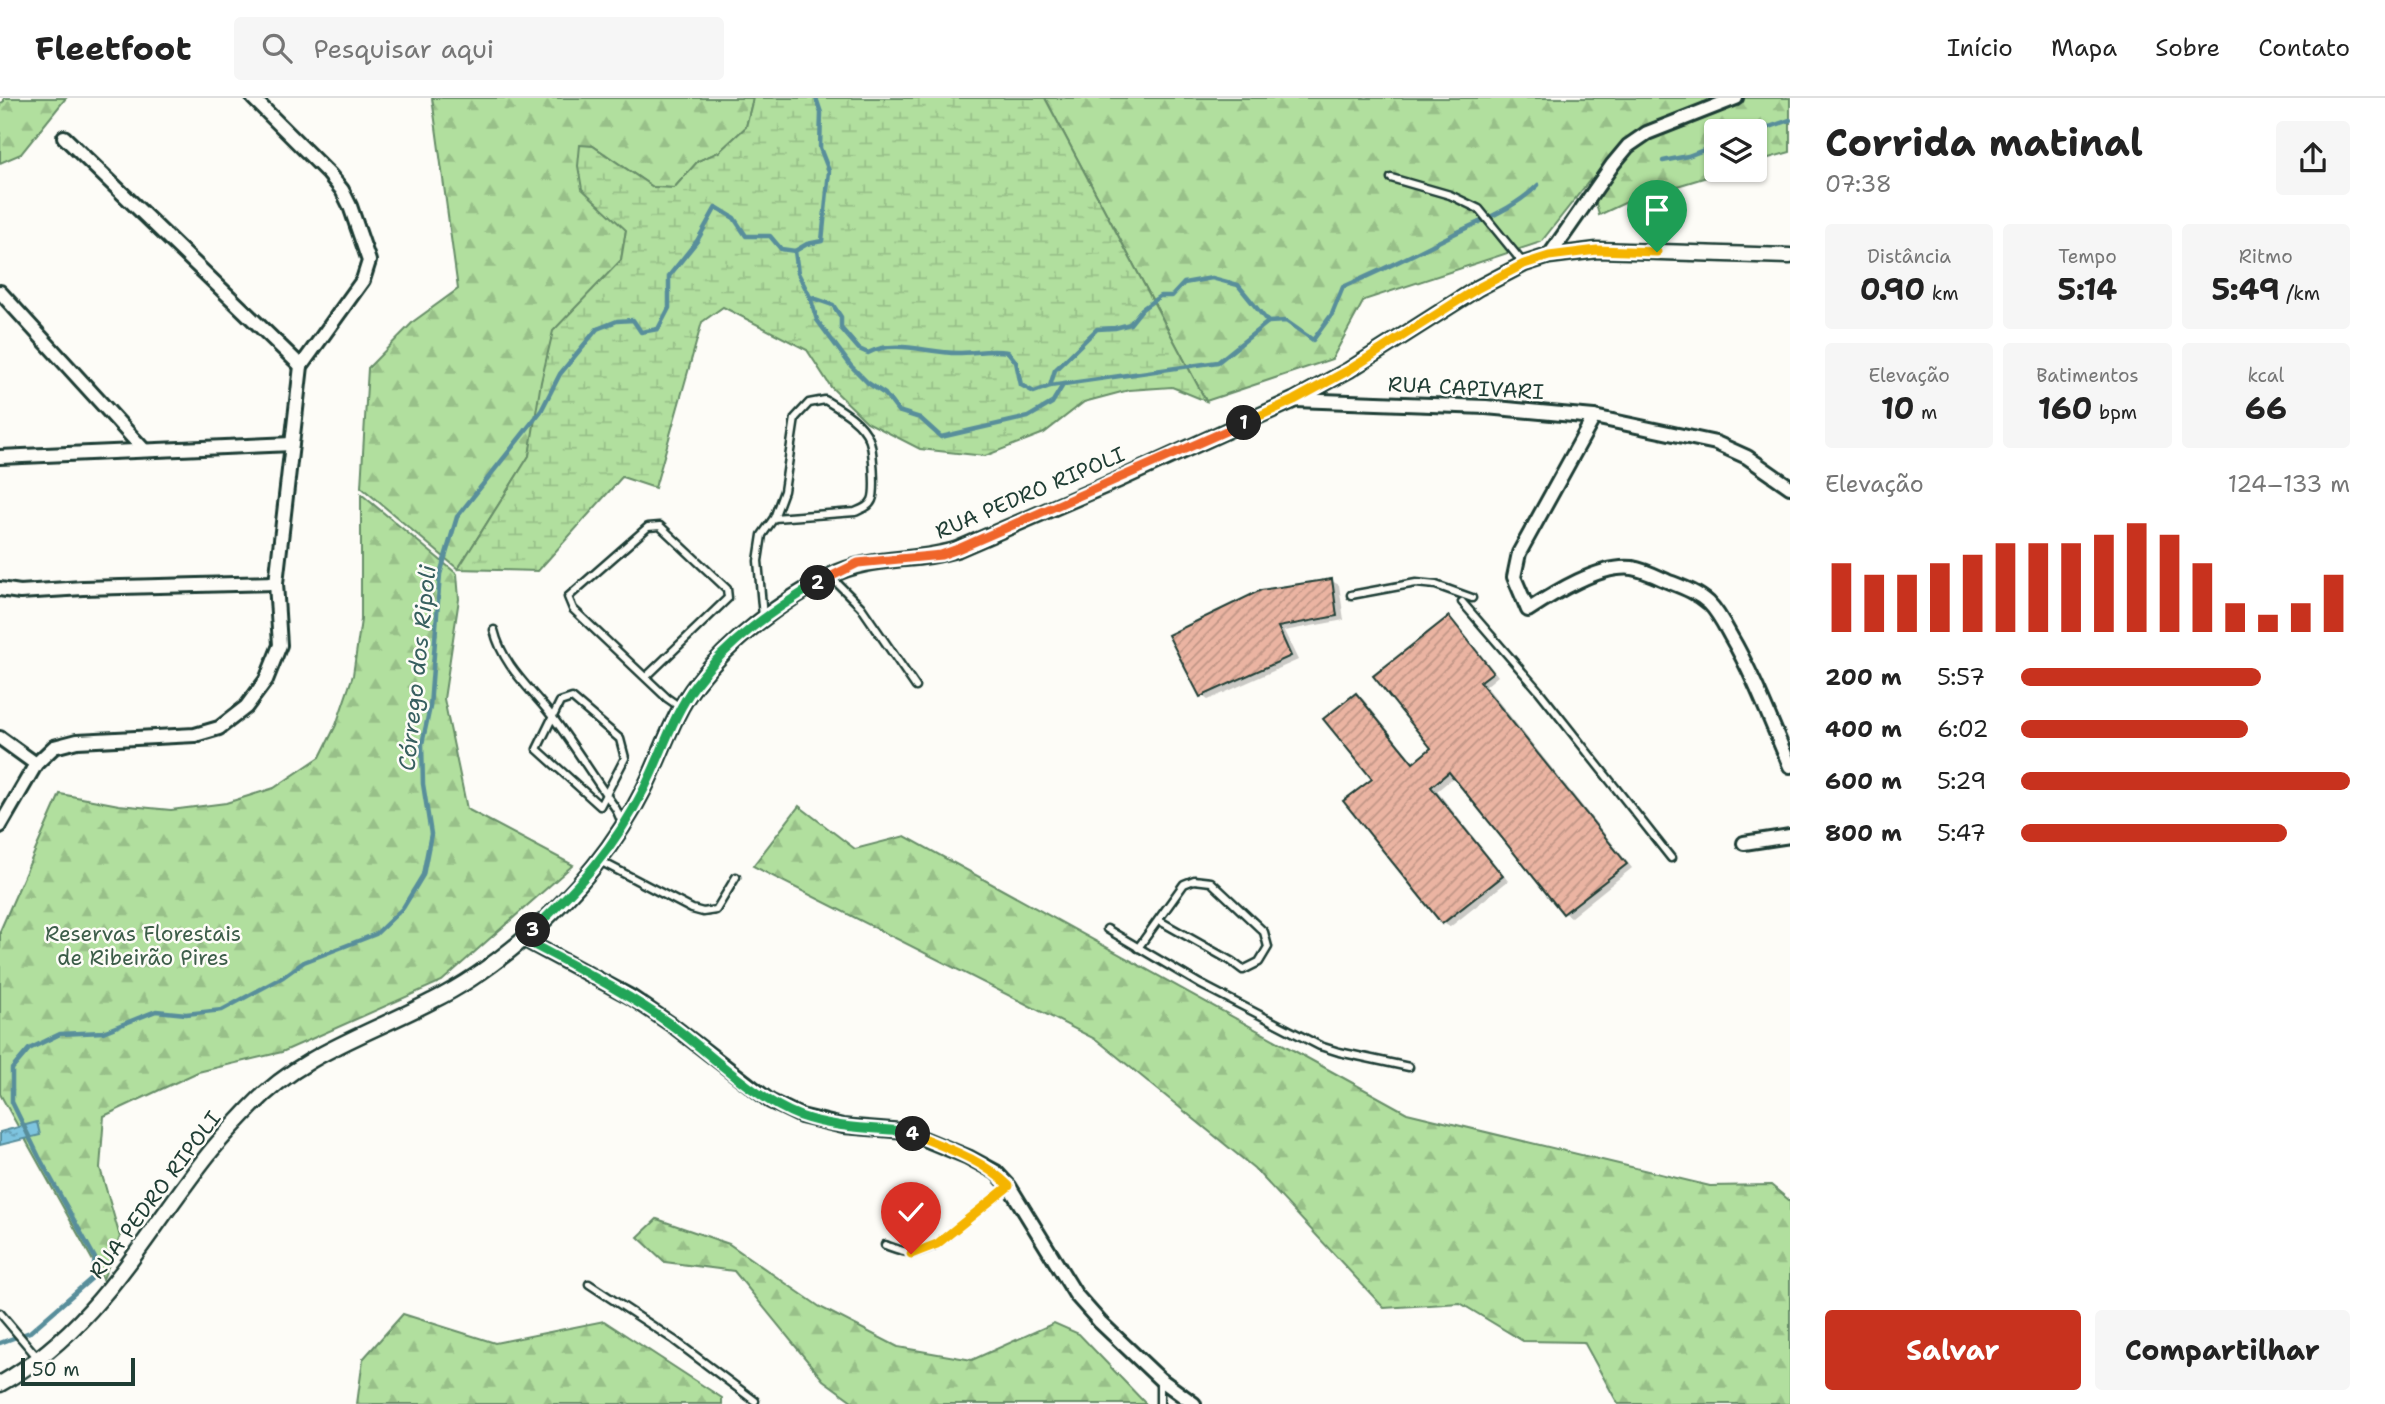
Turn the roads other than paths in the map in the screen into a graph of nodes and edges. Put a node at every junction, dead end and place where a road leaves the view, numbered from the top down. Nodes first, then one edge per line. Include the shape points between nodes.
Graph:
1 (253, 98) edge
2 (1736, 98) edge
3 (64, 137) dead end
4 (1391, 178) dead end
5 (1549, 256) junction
6 (1789, 258) edge
7 (1524, 264) junction
8 (0, 292) edge
9 (301, 366) junction
10 (1294, 400) junction
11 (1594, 417) junction
12 (292, 444) junction
13 (144, 450) junction
14 (0, 457) edge
15 (1790, 487) edge
16 (774, 518) junction
17 (830, 576) junction
18 (276, 583) junction
19 (0, 589) edge
20 (1351, 595) dead end
21 (1472, 598) dead end
22 (1462, 602) dead end
23 (764, 620) junction
24 (494, 630) dead end
25 (646, 677) junction
26 (916, 687) dead end
27 (680, 707) junction
28 (552, 716) junction
29 (0, 738) edge
30 (36, 764) junction
31 (1790, 766) edge
32 (606, 795) junction
33 (0, 826) edge
34 (623, 827) junction
35 (1790, 836) edge
36 (1744, 843) dead end
37 (1671, 859) dead end
38 (600, 861) junction
39 (736, 877) dead end
40 (1158, 920) junction
41 (1107, 929) dead end
42 (523, 939) junction
43 (1139, 948) junction
44 (1409, 1067) dead end
45 (1009, 1186) junction
46 (885, 1245) dead end
47 (589, 1284) dead end
48 (0, 1313) edge
49 (40, 1359) junction
50 (1160, 1379) junction
51 (0, 1384) edge
52 (755, 1401) dead end
53 (1160, 1404) edge
54 (1194, 1404) edge

1 - 9 street via 342,190 369,261 363,280
2 - 5 street via 1647,133 1628,146
3 - 9 street
4 - 7 lane via 1450,195 1479,209
5 - 6 street, RUA PEDRO RIPOLI via 1597,250
5 - 7 street, RUA PEDRO RIPOLI
7 - 10 street, RUA PEDRO RIPOLI
8 - 13 street
9 - 12 street
10 - 11 street, RUA CAPIVARI via 1486,407
10 - 17 street, RUA PEDRO RIPOLI via 958,549 941,555 858,563
11 - 15 street, RUA CAPIVARI via 1716,443 1747,457
11 - 31 street via 1519,553 1514,577 1528,610 1556,592 1619,568 1649,573 1698,595 1719,616 1749,668
12 - 13 street
12 - 18 street
13 - 14 street
16 - 16 lane via 784,491 796,418 809,403 825,400 848,413 870,439 873,500 855,512
16 - 23 lane via 762,534 759,548
17 - 23 street, RUA PEDRO RIPOLI
17 - 26 lane via 861,607
18 - 19 street
18 - 30 street via 280,645 266,680 236,718 195,735 63,744
20 - 21 lane via 1416,583
22 - 37 lane via 1539,691
23 - 27 street, RUA PEDRO RIPOLI via 720,656
24 - 28 lane via 506,662
25 - 25 lane via 573,609 568,597 648,527 660,526 727,589 728,598
25 - 27 lane
27 - 34 street, RUA PEDRO RIPOLI
28 - 32 lane
28 - 32 lane via 537,749 600,806
28 - 32 lane via 560,702 572,698 621,739 625,758
29 - 30 street
30 - 33 street
32 - 34 lane
34 - 38 street, RUA PEDRO RIPOLI
35 - 36 street
38 - 39 lane via 703,912 716,910
38 - 42 street, RUA PEDRO RIPOLI
40 - 40 lane via 1184,884 1211,882 1264,932 1268,947 1259,962 1243,970
40 - 43 lane
41 - 43 lane
42 - 45 street via 631,997 769,1101 801,1116 843,1126 905,1131 968,1157 996,1172
42 - 49 street, RUA PEDRO RIPOLI via 433,1001 363,1032 278,1081 208,1154 100,1303
43 - 44 lane via 1320,1046
45 - 46 lane via 937,1244 911,1254
45 - 50 street via 1076,1295
47 - 52 lane
48 - 49 lane
49 - 51 street, RUA PEDRO RIPOLI
50 - 53 lane
50 - 54 street

